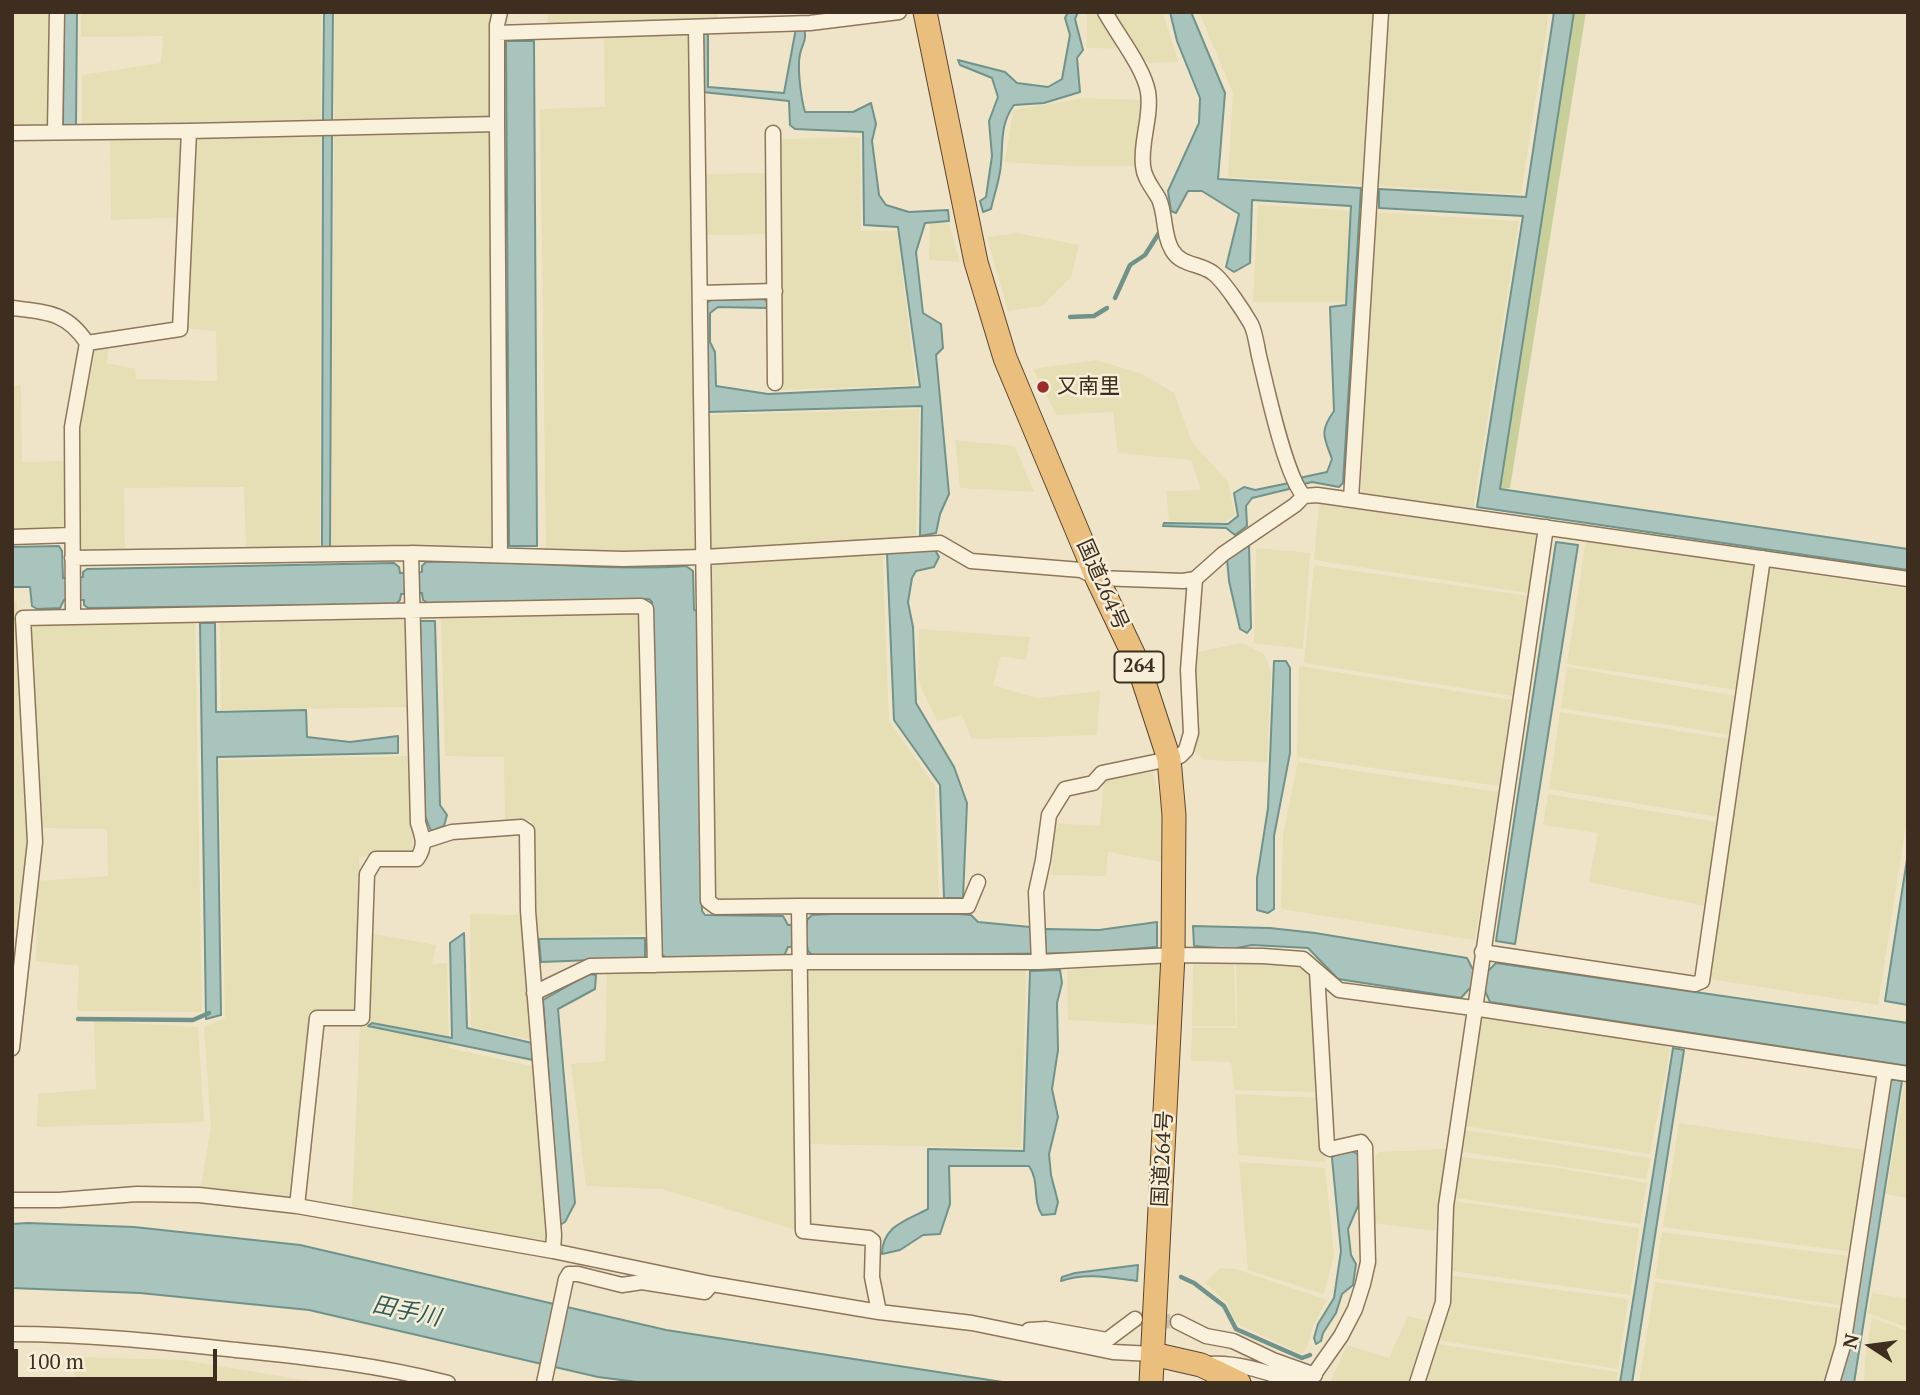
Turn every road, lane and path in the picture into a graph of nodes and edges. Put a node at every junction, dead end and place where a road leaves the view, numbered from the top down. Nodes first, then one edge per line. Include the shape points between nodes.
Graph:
1 (58, 12) edge
2 (500, 12) edge
3 (899, 12) edge
4 (925, 12) edge
5 (1105, 12) edge
6 (1381, 12) edge
7 (696, 28) junction
8 (497, 33) junction
9 (497, 124) junction
10 (189, 131) junction
11 (55, 132) junction
12 (12, 133) edge
13 (773, 134) dead end
14 (775, 291) junction
15 (700, 293) junction
16 (12, 308) edge
17 (87, 343) junction
18 (775, 383) dead end
19 (1304, 496) junction
20 (1351, 499) junction
21 (1546, 527) junction
22 (72, 536) junction
23 (12, 537) edge
24 (500, 555) junction
25 (704, 557) junction
26 (72, 558) junction
27 (1763, 558) junction
28 (411, 560) junction
29 (1097, 578) junction
30 (1195, 579) junction
31 (1908, 579) edge
32 (413, 604) junction
33 (73, 610) junction
34 (1169, 759) junction
35 (424, 841) junction
36 (978, 882) dead end
37 (799, 913) junction
38 (1482, 952) junction
39 (1172, 955) junction
40 (800, 957) junction
41 (1039, 958) junction
42 (655, 965) junction
43 (1317, 971) junction
44 (534, 993) junction
45 (1473, 1008) junction
46 (12, 1048) edge
47 (1885, 1071) junction
48 (1908, 1074) edge
49 (12, 1200) edge
50 (297, 1206) junction
51 (553, 1251) junction
52 (712, 1284) junction
53 (879, 1312) junction
54 (1135, 1320) tunnel mouth
55 (1178, 1322) tunnel mouth
56 (1020, 1331) junction
57 (12, 1334) edge
58 (1201, 1365) junction
59 (1152, 1370) edge
60 (1311, 1379) edge
61 (448, 1383) edge
62 (544, 1383) edge
63 (1239, 1383) edge
64 (1299, 1383) edge
65 (1418, 1383) edge
66 (1832, 1383) edge

1 - 11 street
2 - 8 street
3 - 7 street via 810,23
4 - 29 highway, 国道264号 / 264 via 976,262 1005,358
5 - 19 street via 1142,73 1148,92 1143,165 1159,199 1172,250 1180,260 1215,274 1252,326 1271,407 1293,478
6 - 20 street
7 - 8 street
7 - 15 street
8 - 9 street
9 - 10 street
9 - 24 street
10 - 11 street
10 - 17 street via 180,329
11 - 12 street
13 - 14 street
14 - 15 street
14 - 18 street
15 - 25 street
16 - 17 street via 55,313
17 - 22 street via 72,427
19 - 20 street
19 - 30 street
20 - 21 street
21 - 27 street
21 - 38 street
22 - 23 street
22 - 26 street
24 - 25 street
24 - 28 street
25 - 29 street via 940,543 971,561 1081,570
25 - 37 street via 708,901 716,907
26 - 28 street
26 - 33 street
27 - 31 street
27 - 38 street via 1702,981 1695,984
28 - 32 street
29 - 30 street
29 - 34 highway, 国道264号 / 264 via 1138,664
30 - 34 street via 1188,670 1191,733 1186,750
32 - 33 street
32 - 35 street via 418,823
32 - 42 street via 646,609
33 - 46 street via 23,618 34,842
34 - 39 highway, 国道264号 / 264 via 1174,815
34 - 41 street via 1102,773 1093,783 1065,789 1049,815 1036,892
35 - 44 street via 452,832 521,827 527,831
35 - 50 street via 417,859 376,859 367,874 362,1018 317,1018
36 - 37 street via 968,905
37 - 40 street
38 - 45 street
39 - 41 street
39 - 43 street via 1303,958
39 - 59 highway, 国道264号 / 264
40 - 41 street
40 - 42 street
40 - 53 street via 803,1231 873,1241 872,1277
42 - 44 street via 590,966
43 - 45 street via 1339,990
43 - 60 street via 1327,1147 1362,1142 1365,1147 1368,1262 1356,1309
44 - 51 street
45 - 47 street
45 - 65 street via 1446,1206 1443,1302
47 - 48 street
47 - 66 street via 1843,1346
49 - 50 street via 198,1195
50 - 51 street
51 - 52 street
52 - 53 street
52 - 62 street via 705,1292 569,1275
53 - 56 street
54 - 56 street via 1107,1340 1046,1329
55 - 60 street via 1233,1341
56 - 59 street via 1113,1352
57 - 61 street via 118,1337 266,1353 400,1371
58 - 59 highway
58 - 63 highway
58 - 64 street via 1252,1368

